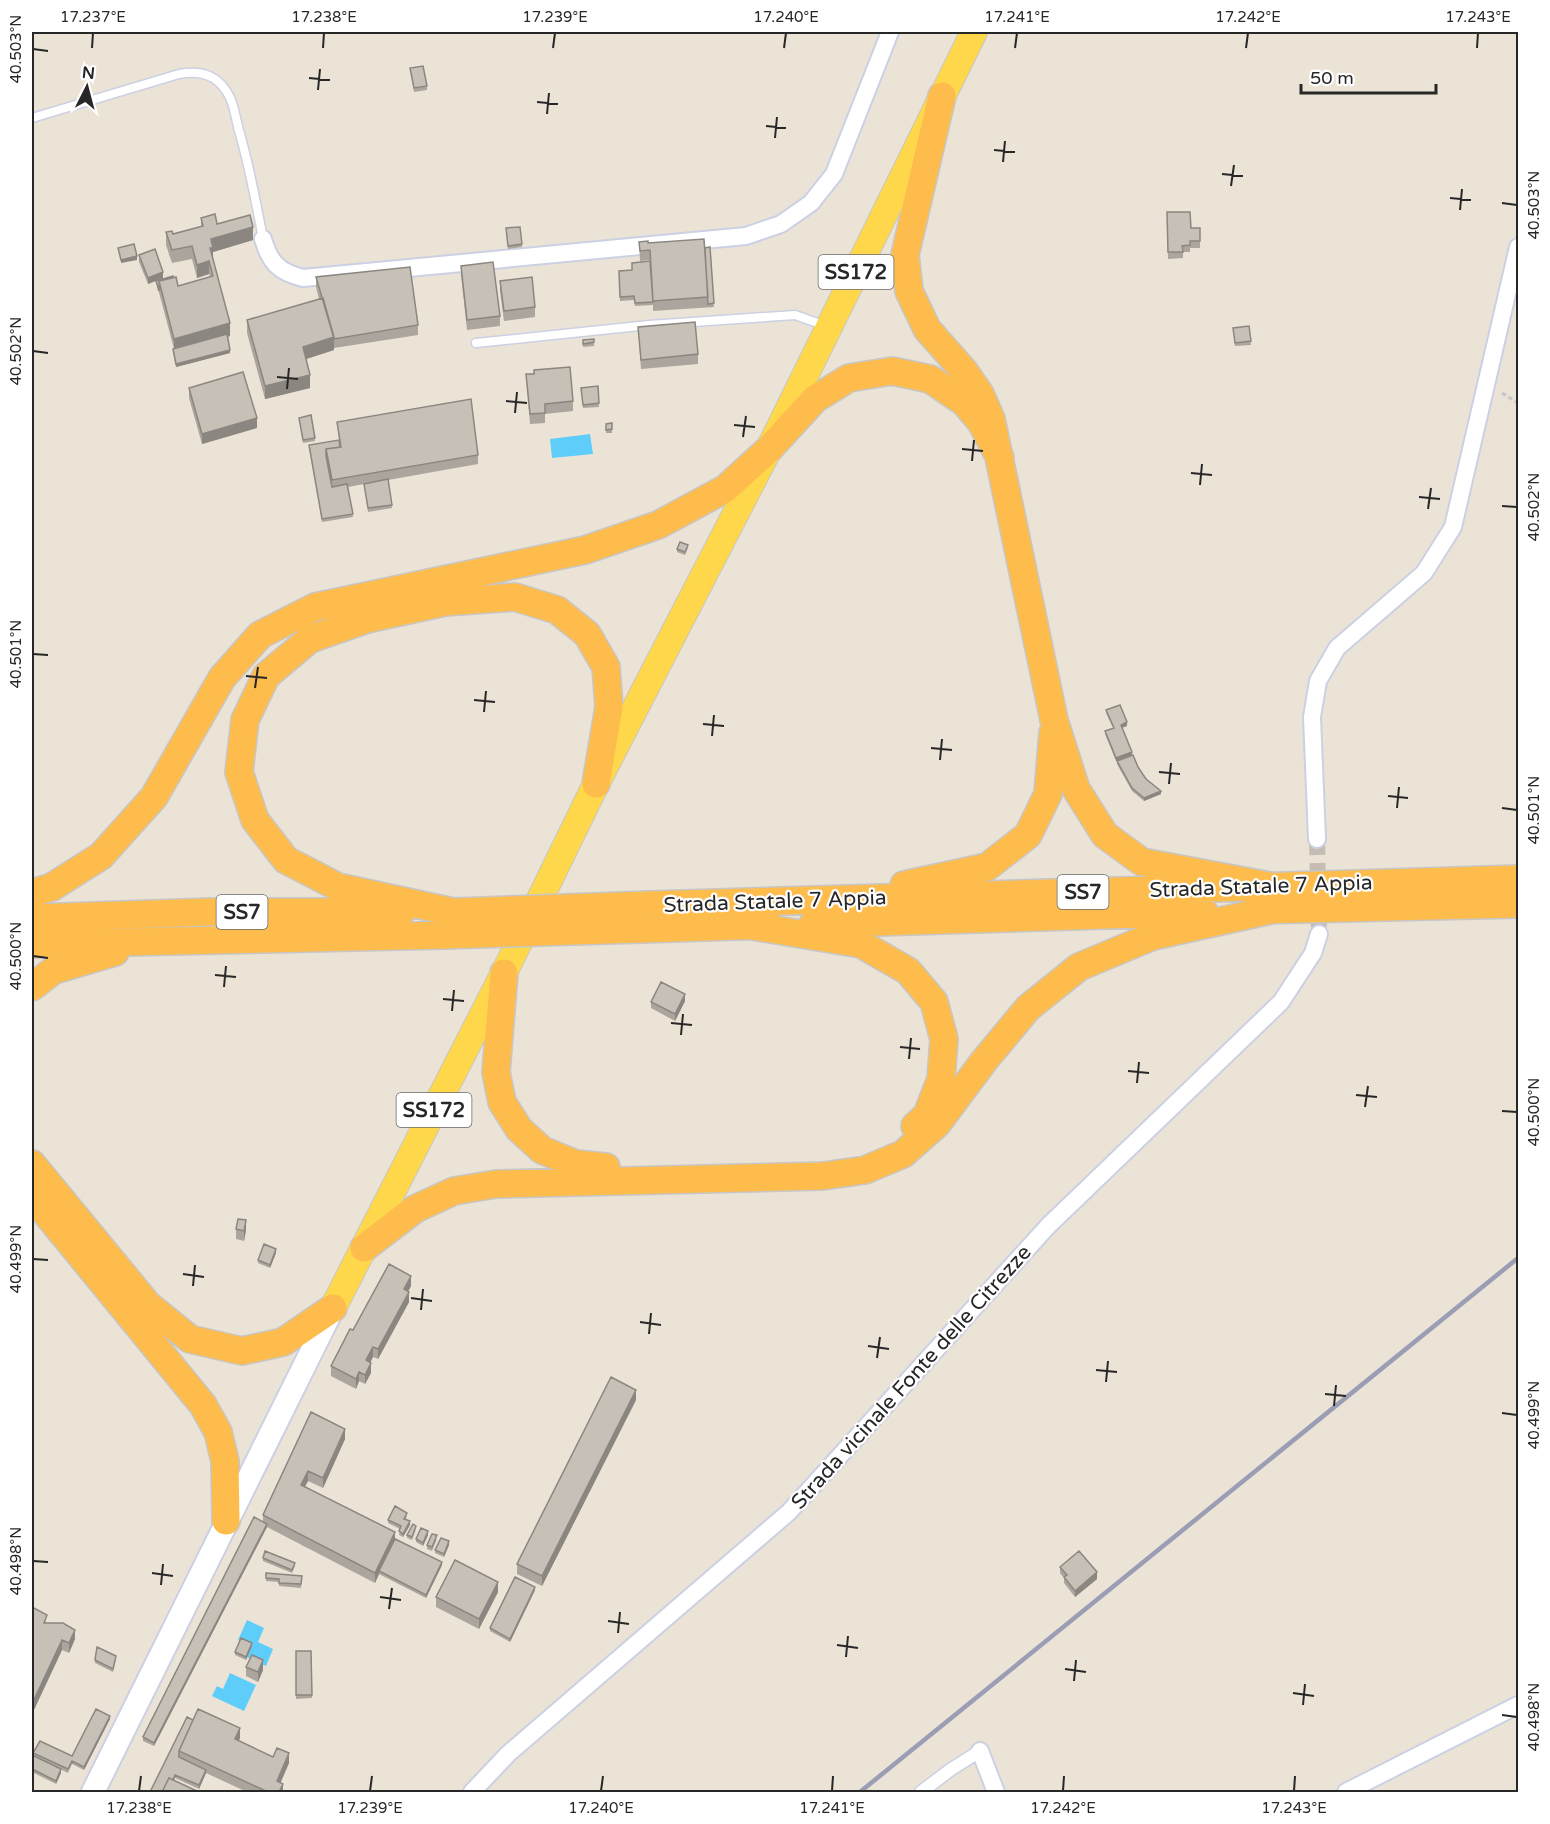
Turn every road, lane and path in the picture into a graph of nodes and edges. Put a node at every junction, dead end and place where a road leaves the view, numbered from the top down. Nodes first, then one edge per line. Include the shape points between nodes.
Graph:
1 (890, 32) edge
2 (974, 32) edge
3 (942, 96) junction
4 (32, 118) edge
5 (263, 240) joint
6 (1518, 247) edge
7 (829, 327) junction
8 (476, 343) dead end
9 (769, 449) junction
10 (1000, 458) junction
11 (1054, 720) junction
12 (596, 784) junction
13 (1317, 839) tunnel mouth
14 (1518, 879) edge
15 (32, 893) edge
16 (1270, 898) junction
17 (839, 899) junction
18 (1518, 904) edge
19 (645, 917) junction
20 (32, 918) edge
21 (449, 923) junction
22 (753, 926) junction
23 (1318, 934) tunnel mouth
24 (149, 942) junction
25 (32, 944) edge
26 (504, 973) junction
27 (32, 987) edge
28 (32, 1164) edge
29 (32, 1196) edge
30 (364, 1248) junction
31 (333, 1308) junction
32 (226, 1521) junction
33 (1518, 1705) edge
34 (980, 1751) joint
35 (477, 1791) edge
36 (93, 1792) edge
37 (921, 1792) edge
38 (996, 1792) edge
39 (1346, 1792) edge

1 - 5 street via 834,174 811,203 781,224 746,236 303,279 276,266
2 - 3 main road, SS172
3 - 7 main road, SS172
3 - 10 highway via 904,255 909,291 927,329 980,394 991,418
4 - 5 lane via 179,74 204,74 216,80 231,100 250,169
6 - 13 street via 1454,527 1424,573 1337,648 1318,681 1312,717
7 - 8 lane via 795,315
7 - 9 main road, SS172
9 - 10 highway via 815,399 849,378 892,371 930,379 964,402 981,422
9 - 12 main road, SS172
9 - 15 highway via 724,489 658,525 585,550 315,607 260,635 222,678 154,797 101,856 52,887
10 - 11 highway
11 - 16 highway via 1076,789 1105,835 1142,862
11 - 17 highway via 1048,794 1028,835 987,867
12 - 21 highway via 609,706 606,667 587,634 557,610 515,597 445,602 367,619 310,639 266,676 245,720 239,772 255,820 286,860 338,887
12 - 26 main road, SS172
14 - 16 highway, Strada Statale 7 Appia / SS7
16 - 17 highway, Strada Statale 7 Appia / SS7
16 - 18 highway, Strada Statale 7 Appia / SS7
16 - 22 highway, Strada Statale 7 Appia / SS7
16 - 30 highway via 1153,936 1079,967 1028,1008 937,1124 903,1154 865,1170 823,1176 496,1184 454,1191 415,1209
17 - 19 highway, Strada Statale 7 Appia / SS7
19 - 21 highway, Strada Statale 7 Appia / SS7, bridge
19 - 22 highway, Strada Statale 7 Appia / SS7
20 - 21 highway, Strada Statale 7 Appia / SS7 via 210,912
21 - 24 highway, Strada Statale 7 Appia / SS7
22 - 26 highway via 861,944 908,971 934,1002 944,1039 941,1079 927,1114 896,1144 862,1159 736,1167 614,1168 576,1164 542,1150 519,1129 502,1102 496,1072
23 - 35 street, Strada vicinale Fonte delle Citrezze via 1313,953 1281,1002 1048,1226 789,1512 508,1755
24 - 25 highway, Strada Statale 7 Appia / SS7
24 - 27 highway via 54,970
26 - 30 main road, SS172
28 - 31 highway via 148,1305 190,1339 242,1351 283,1342
29 - 32 highway via 203,1405 218,1432 225,1461
30 - 31 main road, SS172
31 - 32 main road, SS172
32 - 36 main road, SS172
33 - 39 street
34 - 37 street
34 - 38 street

